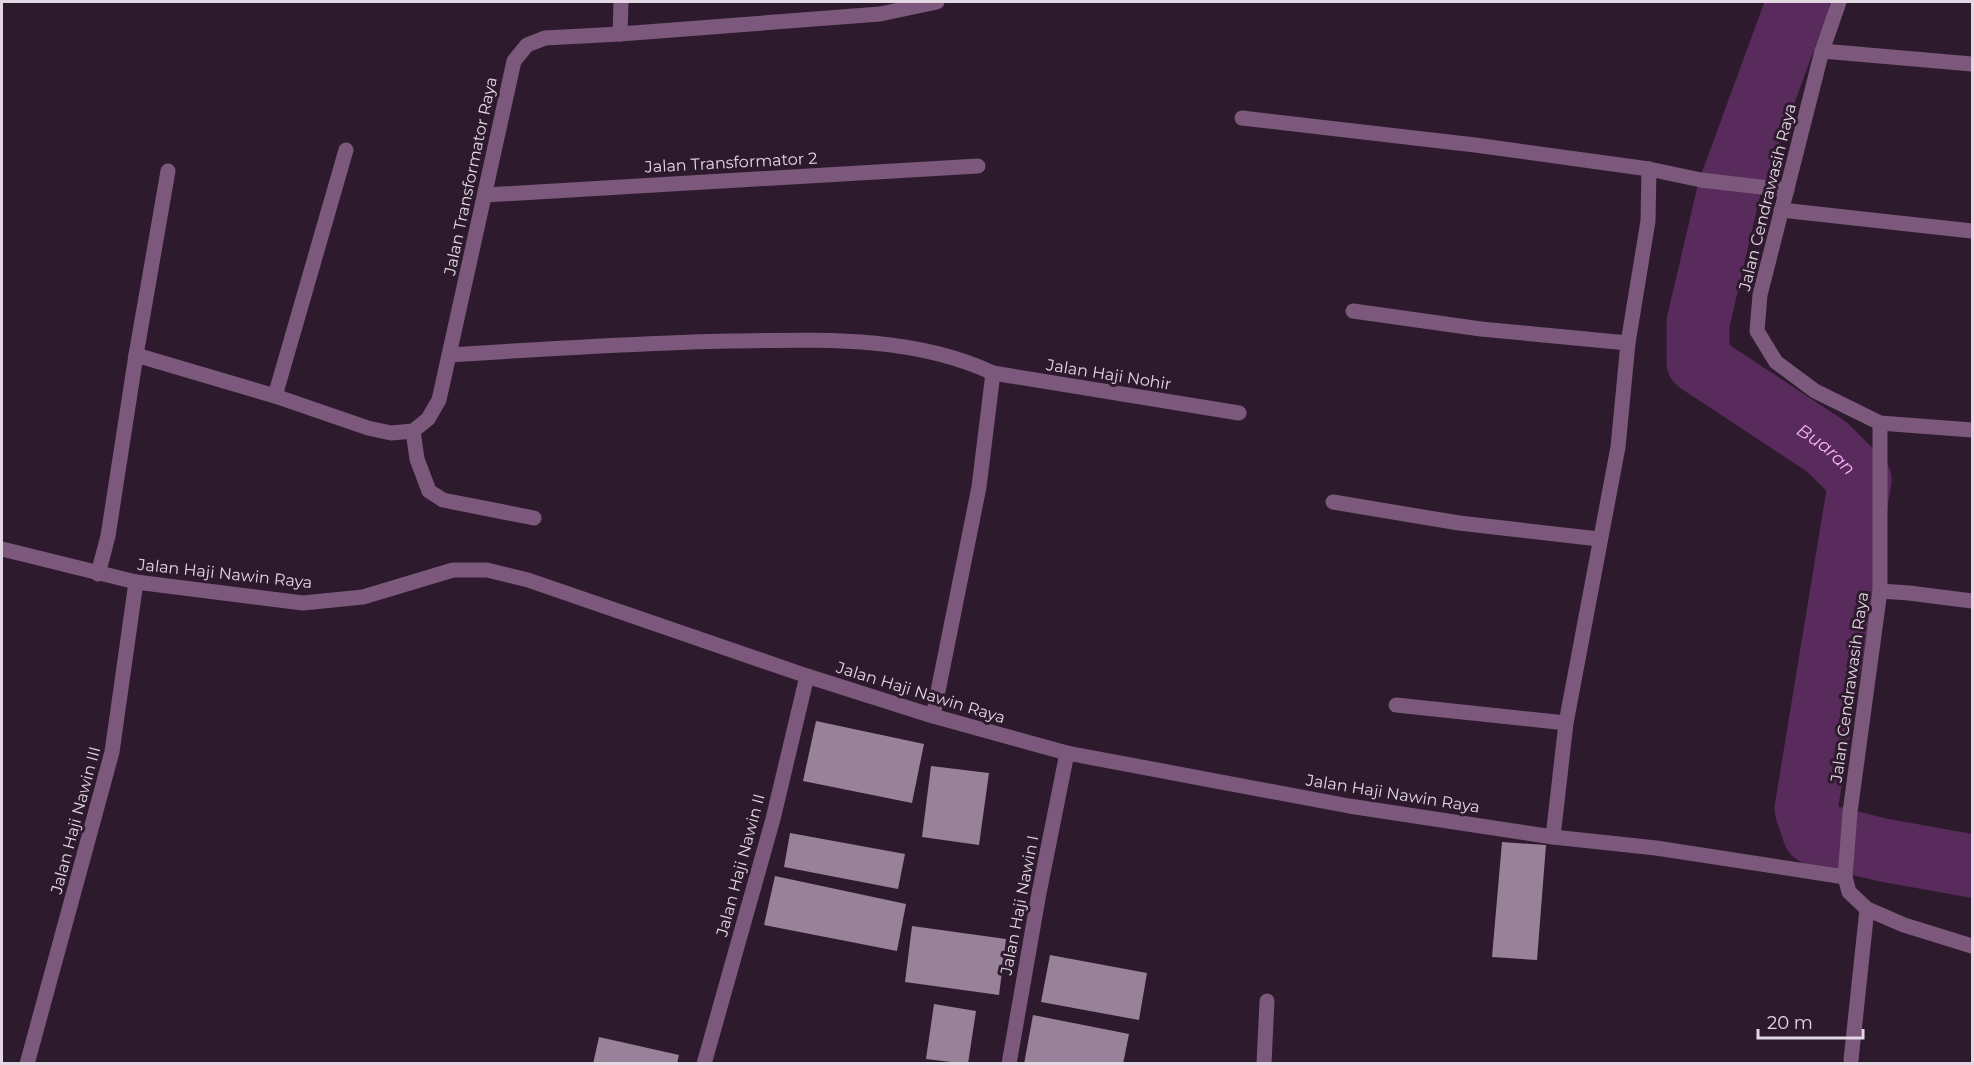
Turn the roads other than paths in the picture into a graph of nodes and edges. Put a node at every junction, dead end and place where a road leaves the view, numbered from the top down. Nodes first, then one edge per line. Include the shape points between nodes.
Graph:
1 (621, 2) edge
2 (937, 2) edge
3 (1839, 2) edge
4 (620, 34) junction
5 (1822, 51) junction
6 (1972, 64) edge
7 (1242, 118) dead end
8 (346, 150) dead end
9 (978, 166) dead end
10 (1649, 169) junction
11 (168, 171) dead end
12 (1787, 190) junction
13 (485, 195) junction
14 (1781, 210) junction
15 (1972, 231) edge
16 (1353, 311) dead end
17 (1628, 343) junction
18 (136, 355) junction
19 (449, 355) junction
20 (993, 373) junction
21 (275, 396) junction
22 (1239, 413) dead end
23 (1880, 423) junction
24 (1972, 430) edge
25 (412, 431) junction
26 (1333, 502) dead end
27 (534, 518) dead end
28 (1599, 539) junction
29 (2, 549) edge
30 (98, 574) junction
31 (136, 582) junction
32 (1880, 591) junction
33 (1972, 601) edge
34 (807, 676) junction
35 (1396, 705) dead end
36 (933, 716) junction
37 (1566, 723) junction
38 (1067, 753) junction
39 (1553, 837) junction
40 (1845, 877) junction
41 (1867, 909) junction
42 (1972, 946) edge
43 (1267, 1001) dead end
44 (1851, 1060) dead end
45 (27, 1064) edge
46 (704, 1064) edge
47 (1009, 1064) edge
48 (1264, 1064) edge

1 - 4 street
2 - 4 street, Jalan Transformator Raya via 880,14
3 - 5 street, Jalan Cendrawasih Raya
4 - 13 street, Jalan Transformator Raya via 545,38 527,45 514,61
5 - 6 street
5 - 12 street, Jalan Cendrawasih Raya
7 - 10 street
8 - 21 street
9 - 13 street, Jalan Transformator 2
10 - 12 street via 1701,180
10 - 17 street via 1648,221
11 - 18 street
12 - 14 street, Jalan Cendrawasih Raya
13 - 19 street, Jalan Transformator Raya
14 - 15 street
14 - 23 street, Jalan Cendrawasih Raya via 1760,295 1757,331 1776,362 1815,391
16 - 17 street via 1481,329
17 - 28 street via 1618,447
18 - 21 street
18 - 30 street via 108,536
19 - 20 street, Jalan Haji Nohir via 631,343 828,339 898,345
19 - 25 street, Jalan Transformator Raya via 439,400 428,419
20 - 22 street, Jalan Haji Nohir
20 - 36 street via 979,487
21 - 25 street via 368,428 391,433
23 - 24 street
23 - 32 street, Jalan Cendrawasih Raya
25 - 27 street via 429,491 443,500
26 - 28 street via 1459,523
28 - 37 street
29 - 30 street, Jalan Haji Nawin Raya
30 - 31 street, Jalan Haji Nawin Raya
31 - 34 street, Jalan Haji Nawin Raya via 303,603 363,597 453,570 487,570 528,580
31 - 45 street, Jalan Haji Nawin III via 112,752
32 - 33 street
32 - 40 street, Jalan Cendrawasih Raya
34 - 36 street, Jalan Haji Nawin Raya
34 - 46 street, Jalan Haji Nawin II via 773,819
35 - 37 street
36 - 38 street, Jalan Haji Nawin Raya
37 - 39 street
38 - 39 street, Jalan Haji Nawin Raya via 1348,806
38 - 47 street, Jalan Haji Nawin I
39 - 40 street, Jalan Haji Nawin Raya via 1656,848
40 - 41 street via 1849,892
41 - 42 street
41 - 44 street
43 - 48 street

